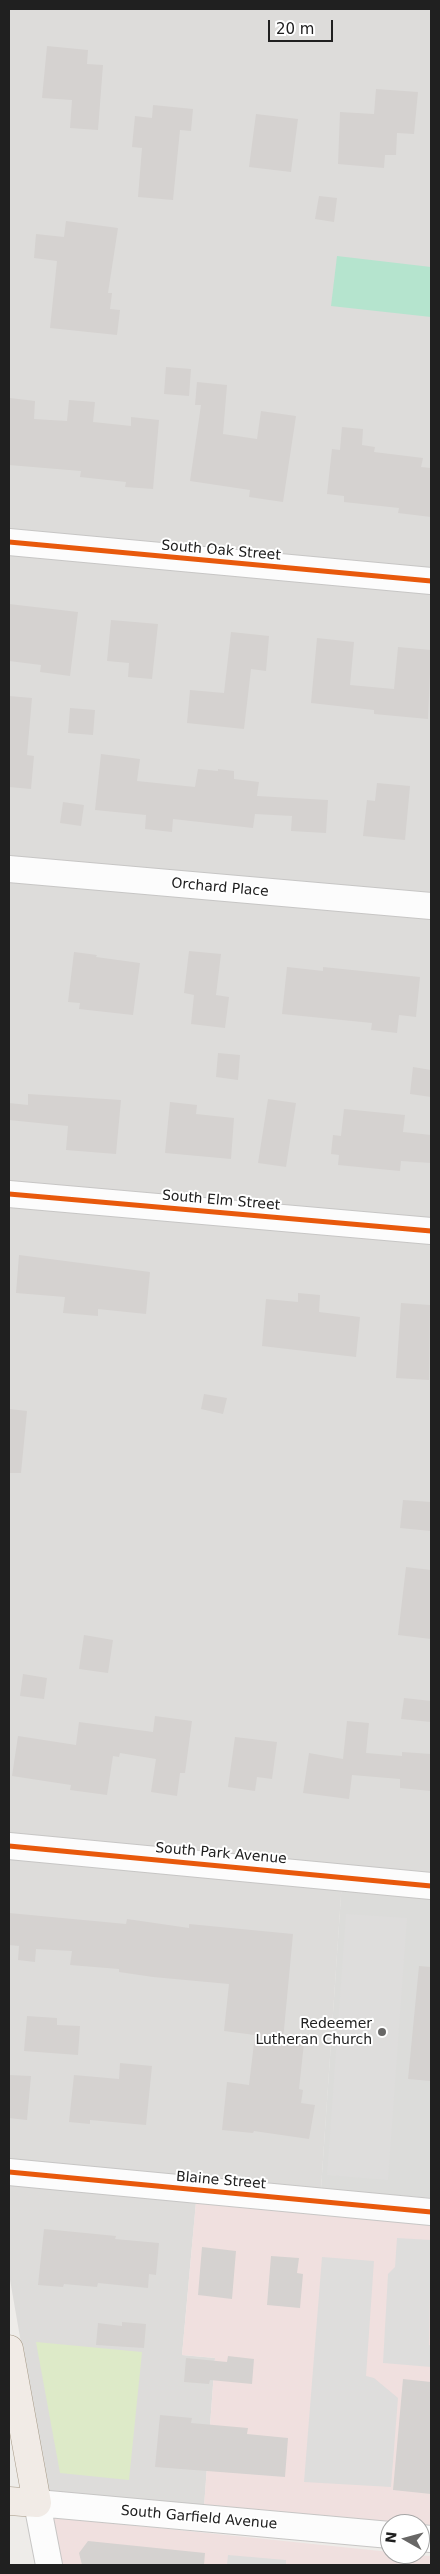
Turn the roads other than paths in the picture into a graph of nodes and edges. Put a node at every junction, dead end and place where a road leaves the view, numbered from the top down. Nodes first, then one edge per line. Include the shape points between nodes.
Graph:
1 (9, 542) edge
2 (431, 581) edge
3 (9, 869) edge
4 (431, 906) edge
5 (9, 1194) edge
6 (431, 1232) edge
7 (9, 1846) edge
8 (431, 1886) edge
9 (9, 2172) edge
10 (431, 2212) edge
11 (9, 2349) edge
12 (9, 2501) edge
13 (37, 2503) junction
14 (380, 2534) edge
15 (49, 2565) edge

1 - 2 street, South Oak Street
3 - 4 street, Orchard Place
5 - 6 street, South Elm Street
7 - 8 street, South Park Avenue
9 - 10 street, Blaine Street
11 - 13 main road
12 - 13 main road, South Garfield Avenue
13 - 14 street, South Garfield Avenue
13 - 15 street

